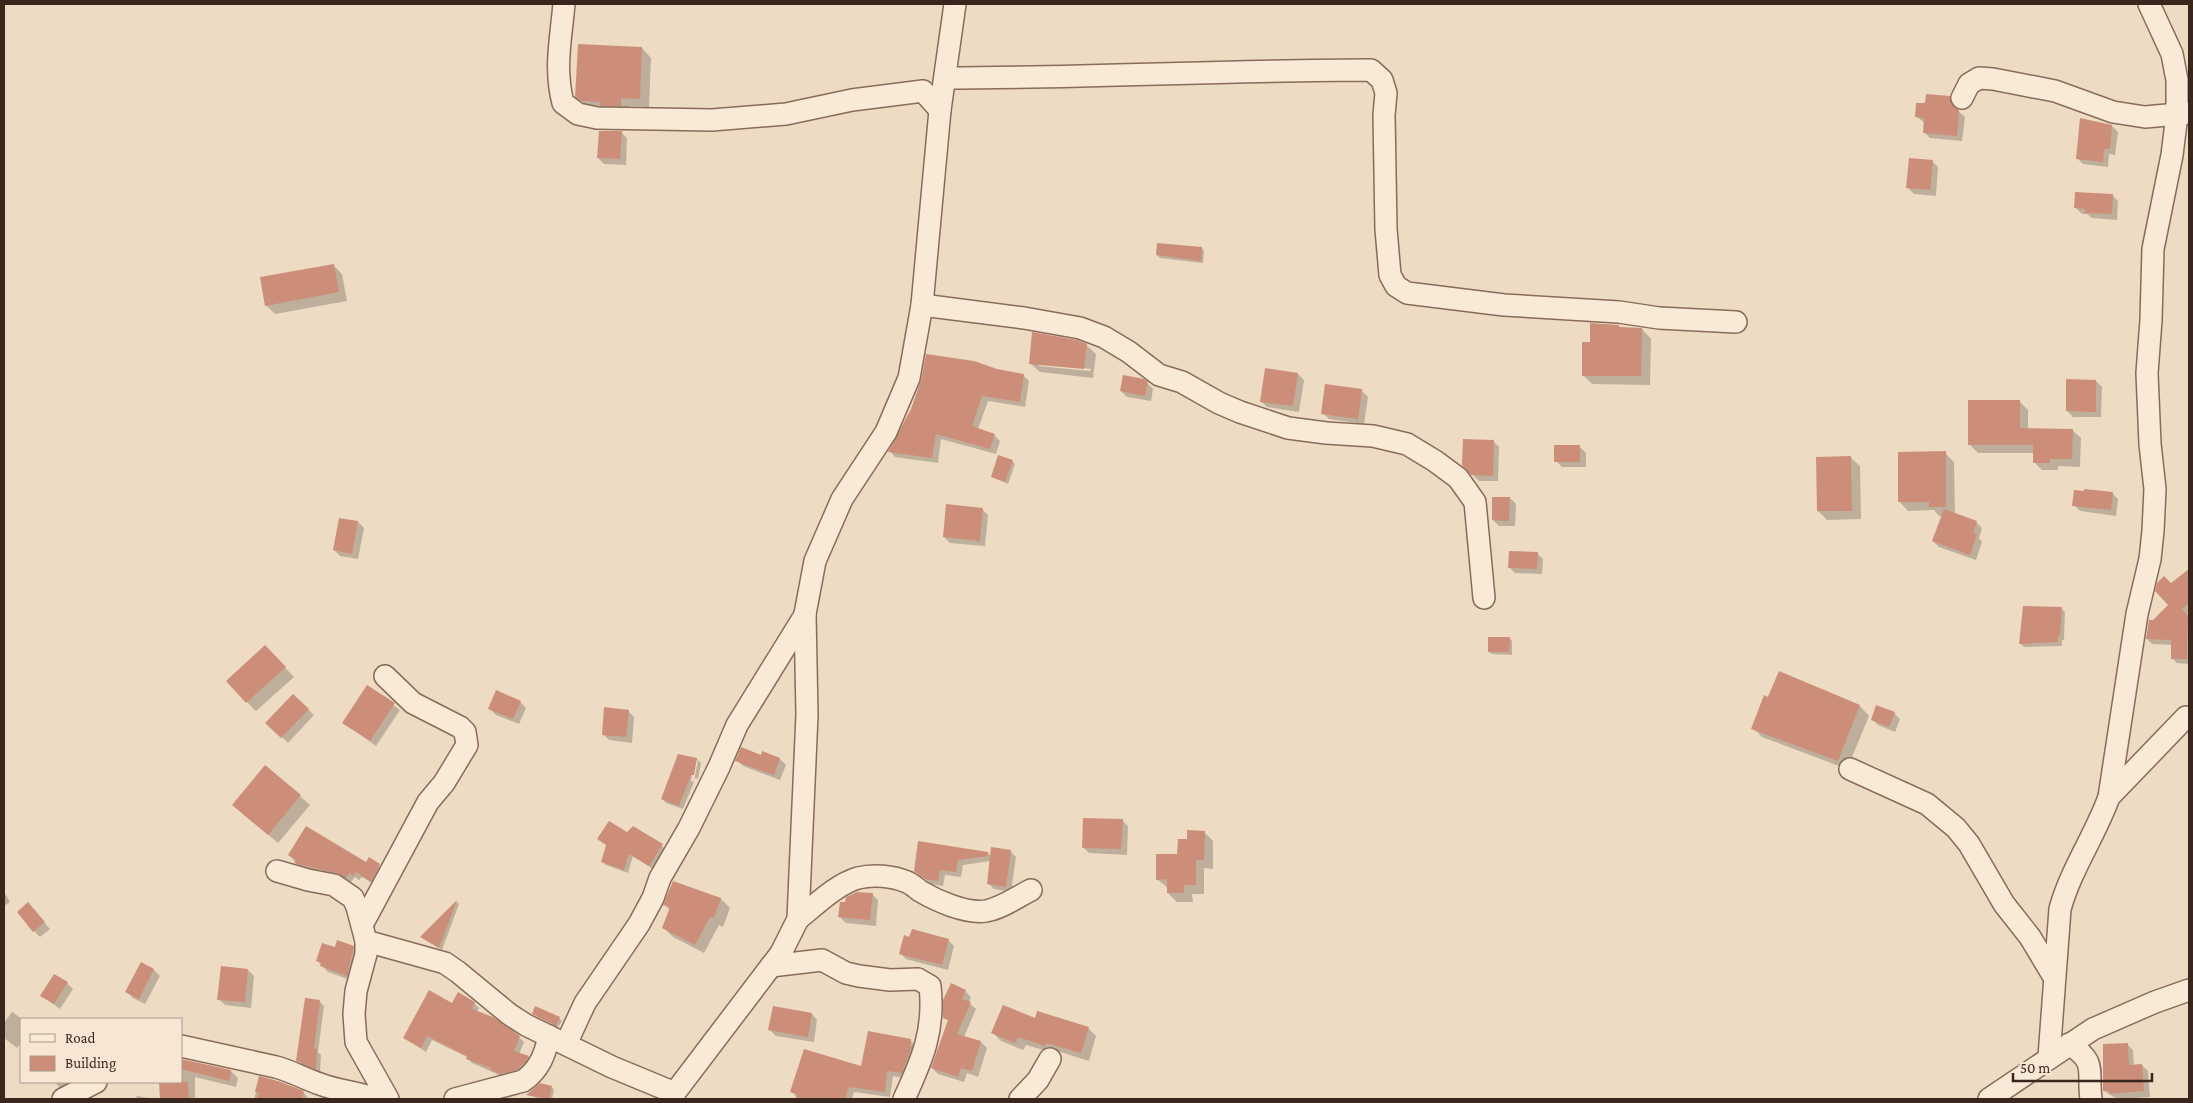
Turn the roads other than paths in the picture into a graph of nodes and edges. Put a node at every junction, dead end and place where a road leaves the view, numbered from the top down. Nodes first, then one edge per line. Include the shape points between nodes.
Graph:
1 (564, 4) edge
2 (955, 4) edge
3 (2148, 4) edge
4 (945, 78) junction
5 (1962, 98) dead end
6 (940, 110) junction
7 (2183, 114) edge
8 (922, 305) junction
9 (1736, 322) dead end
10 (1484, 598) dead end
11 (805, 614) junction
12 (385, 676) dead end
13 (2186, 717) dead end
14 (1850, 769) dead end
15 (2109, 797) junction
16 (277, 871) dead end
17 (1031, 890) dead end
18 (798, 919) junction
19 (365, 932) junction
20 (771, 966) junction
21 (2054, 977) junction
22 (2189, 990) edge
23 (558, 1040) junction
24 (2069, 1044) junction
25 (182, 1046) edge
26 (2049, 1057) junction
27 (1050, 1059) dead end
28 (94, 1083) edge
29 (673, 1096) edge
30 (63, 1099) edge
31 (376, 1099) edge
32 (388, 1099) edge
33 (455, 1099) edge
34 (904, 1099) edge
35 (1020, 1099) edge
36 (1989, 1099) edge
37 (2091, 1099) edge

1 - 6 street via 558,86 563,103 578,114 597,118 712,120 786,114 852,100 923,91
2 - 4 street
3 - 7 street via 2172,54
4 - 6 street
4 - 9 street via 1371,70 1382,80 1386,93 1386,230 1390,275 1396,286 1407,293 1504,305
5 - 7 street via 1969,84 1979,78 1993,79 2055,91 2113,112 2145,117
6 - 8 street
7 - 15 street via 2153,249 2147,373 2155,489 2153,531
8 - 10 street via 1015,316 1080,328 1104,337 1159,375 1182,382 1219,404 1240,412 1288,428 1373,436 1407,444 1458,478 1475,502
8 - 11 street via 909,378 879,445 842,499 815,561
11 - 18 street via 807,715
11 - 23 street via 737,726 640,924
12 - 19 street via 413,703 460,727 465,732 467,745 428,802
13 - 15 street
14 - 21 street via 1927,804 1956,828
15 - 21 street via 2102,818 2066,888 2060,909
16 - 19 street via 334,884 353,898
17 - 18 street via 997,908 971,910 929,896 908,882 873,876 847,883
18 - 20 street
19 - 23 street via 445,963 526,1026
19 - 32 street via 366,954 356,991 354,1014 356,1042
20 - 29 street
20 - 34 street via 822,960 846,973 873,979 918,979 930,986 930,1036
21 - 26 street
22 - 24 street via 2093,1029
23 - 29 street
23 - 33 street via 523,1081
24 - 26 street
24 - 37 street via 2081,1052 2090,1066
25 - 31 street via 291,1071 321,1084
26 - 36 street
27 - 35 street via 1038,1080
28 - 30 street

